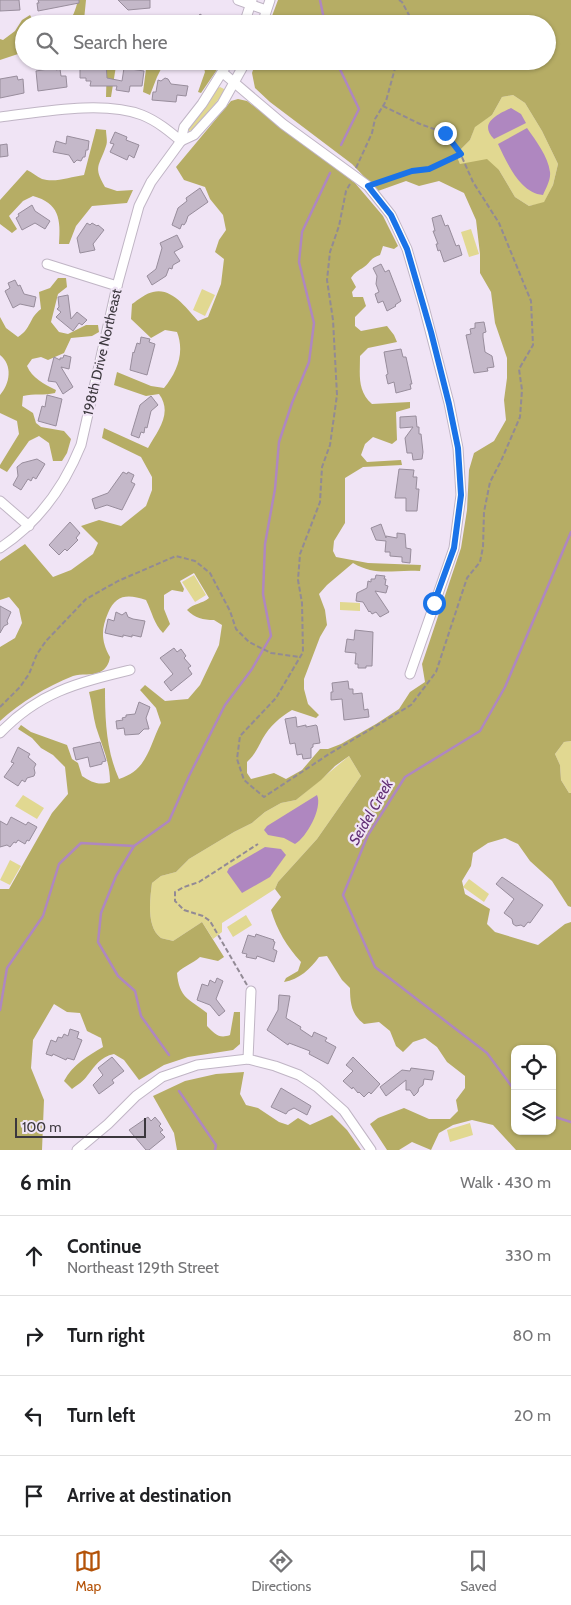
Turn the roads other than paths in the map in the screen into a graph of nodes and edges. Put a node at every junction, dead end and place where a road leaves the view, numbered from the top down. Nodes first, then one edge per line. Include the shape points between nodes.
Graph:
1 (238, 0) edge
2 (270, 0) edge
3 (252, 2) edge
4 (266, 10) junction
5 (247, 15) edge
6 (265, 15) edge
7 (224, 70) edge
8 (242, 70) edge
9 (223, 73) junction
10 (235, 83) junction
11 (0, 117) edge
12 (181, 141) junction
13 (47, 264) dead end
14 (117, 286) junction
15 (0, 501) edge
16 (28, 526) junction
17 (0, 548) edge
18 (130, 670) dead end
19 (410, 674) dead end
20 (0, 733) edge
21 (252, 991) road end
22 (248, 1059) junction
23 (77, 1150) edge
24 (371, 1150) edge

1 - 3 street
2 - 4 street
3 - 4 street
3 - 5 street
4 - 6 street
7 - 9 street, 198th Drive Northeast
8 - 10 street, 198th Drive Northeast
9 - 10 street
9 - 12 street, 198th Drive Northeast via 184,127
10 - 12 street, 198th Drive Northeast via 222,104 194,135
10 - 19 street via 283,124 368,186 391,215 407,249 446,390 458,448 461,495 454,548
11 - 12 street via 102,107 126,110 164,127
12 - 14 street, 198th Drive Northeast via 144,193
13 - 14 street
14 - 16 street, 198th Drive Northeast via 81,445 65,480
15 - 16 street
16 - 17 street, 198th Drive Northeast
18 - 20 street via 46,696 12,720
21 - 22 street
22 - 23 street via 197,1065 162,1077 136,1096
22 - 24 street via 299,1075 317,1087 344,1111

